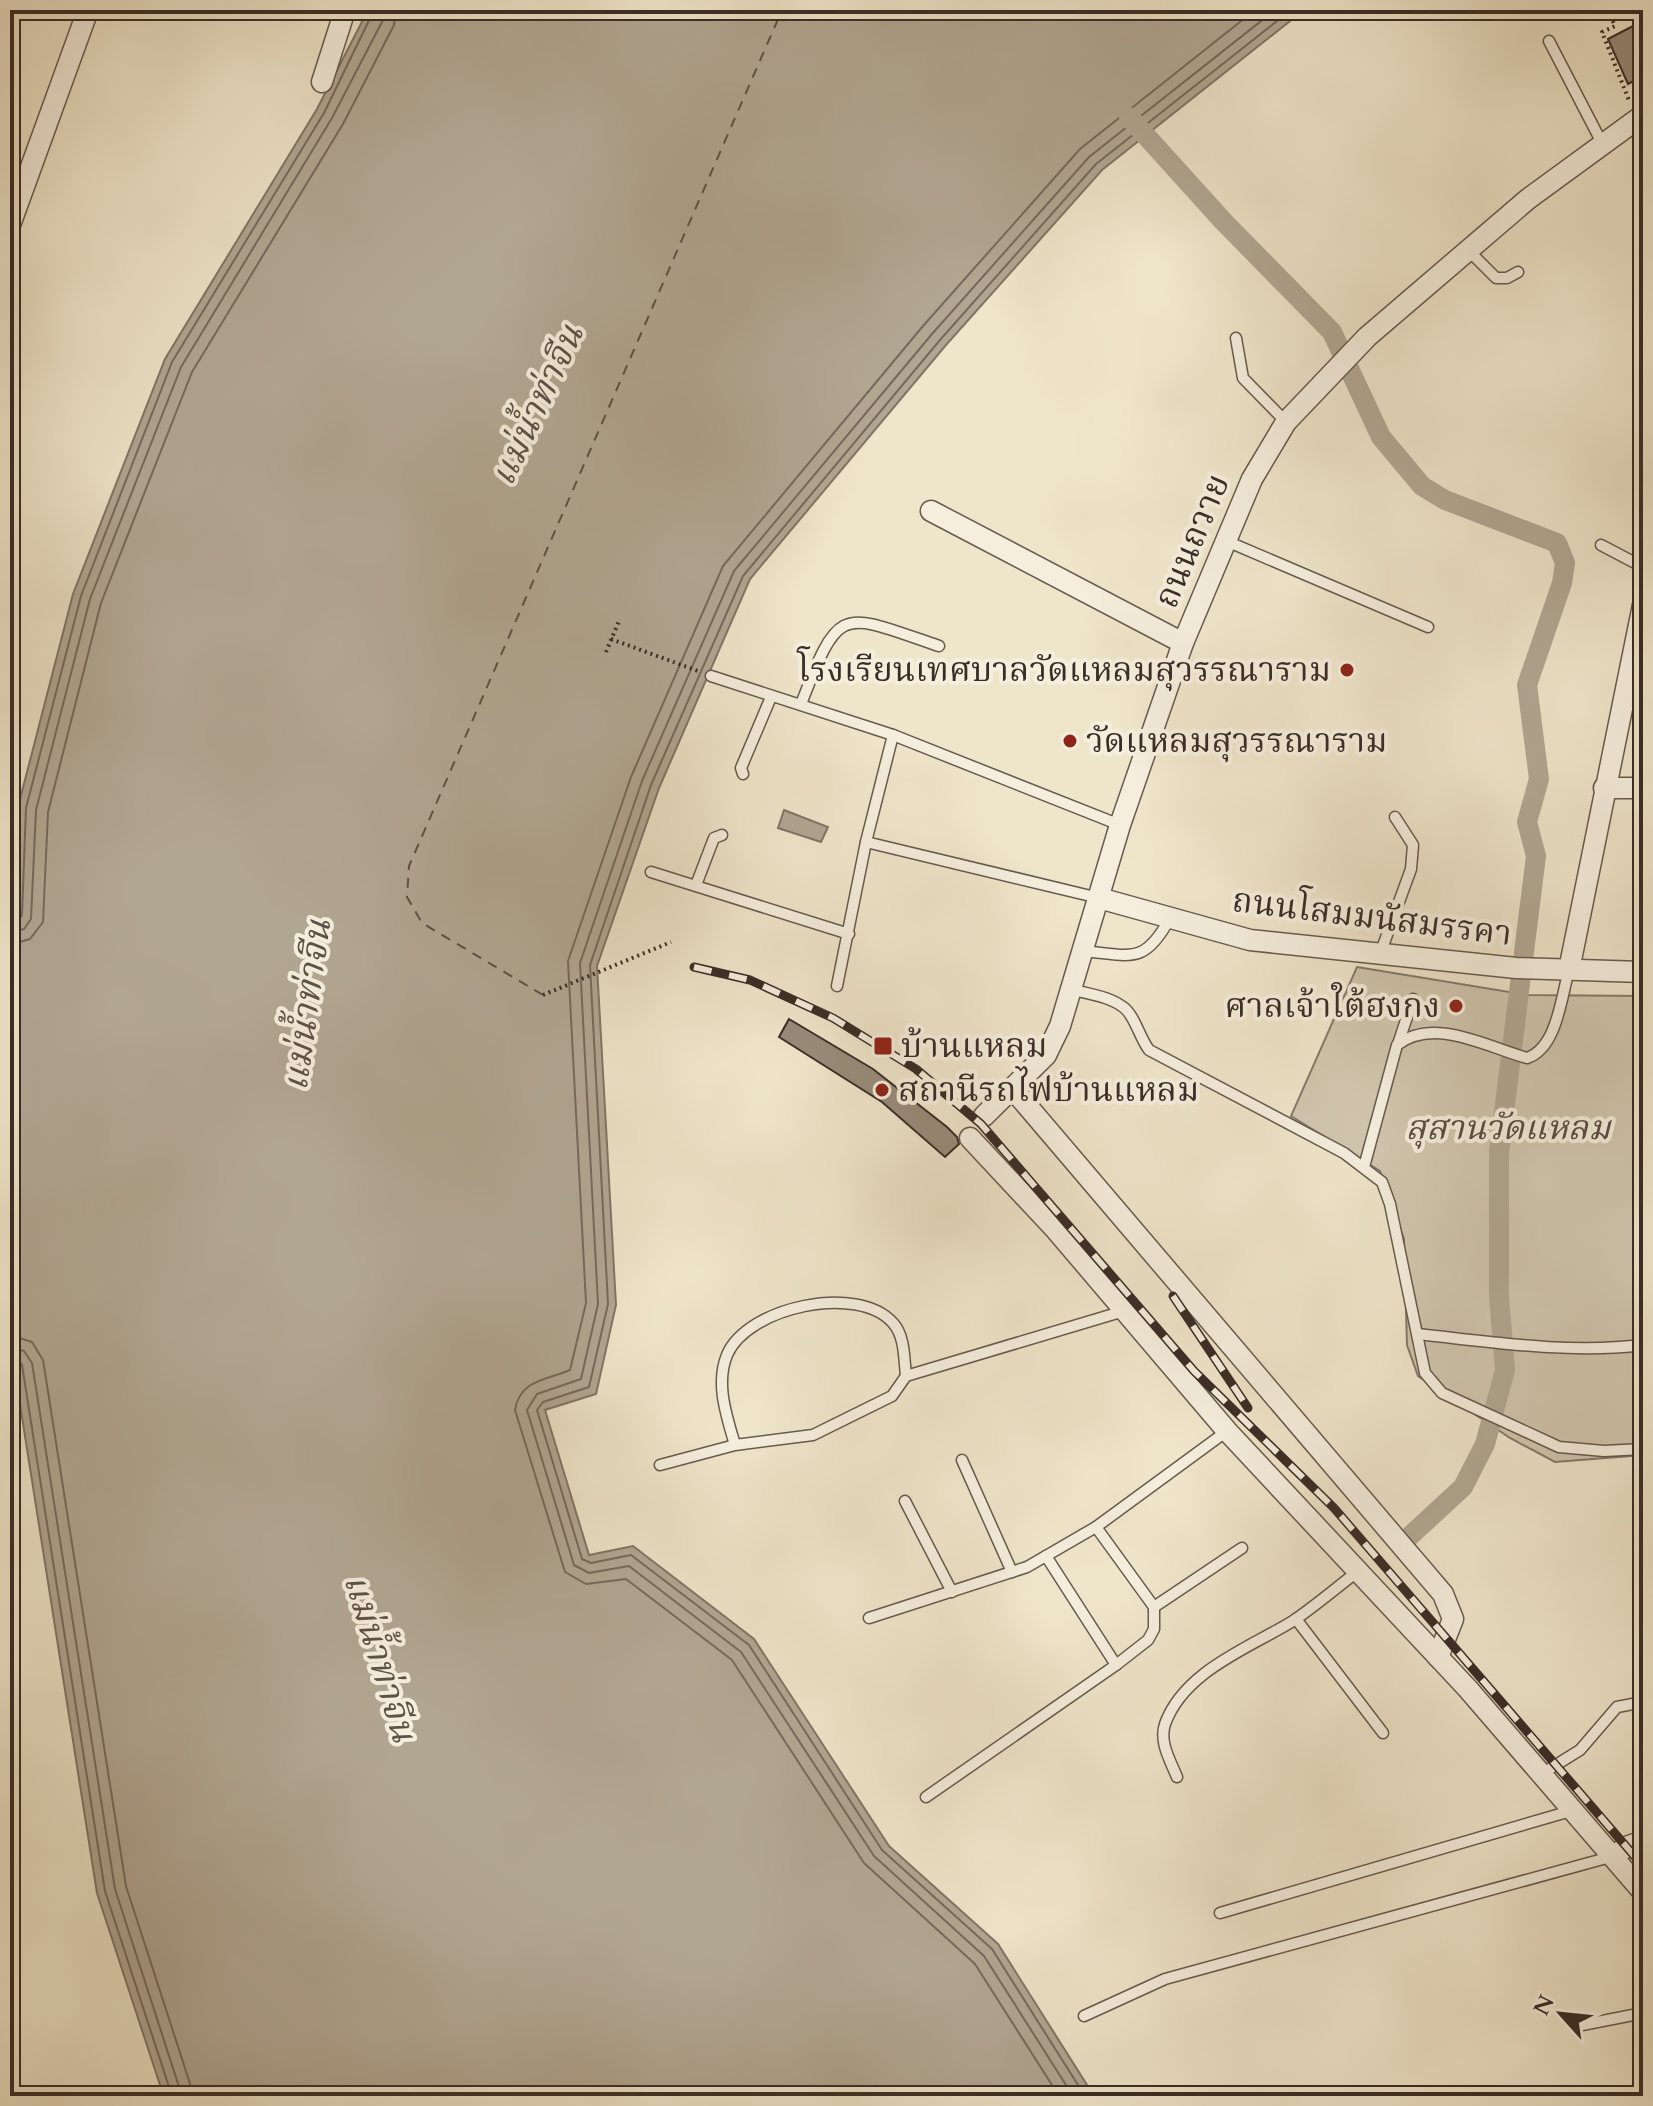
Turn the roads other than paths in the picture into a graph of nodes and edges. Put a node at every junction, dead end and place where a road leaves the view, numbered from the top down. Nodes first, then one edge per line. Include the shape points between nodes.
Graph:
1 (88, 10) edge
2 (345, 10) edge
3 (1549, 41) dead end
4 (322, 82) dead end
5 (1640, 118) edge
6 (1603, 145) junction
7 (10, 225) edge
8 (1469, 251) junction
9 (1518, 272) dead end
10 (1236, 338) dead end
11 (1286, 422) junction
12 (931, 511) dead end
13 (1224, 540) junction
14 (1601, 545) dead end
15 (1643, 567) edge
16 (1643, 605) edge
17 (1428, 627) dead end
18 (1183, 643) junction
19 (939, 646) dead end
20 (1638, 648) edge
21 (711, 676) road end
22 (771, 697) junction
23 (801, 704) junction
24 (893, 735) junction
25 (743, 774) dead end
26 (1604, 788) junction
27 (1643, 788) edge
28 (1395, 817) dead end
29 (1120, 825) junction
30 (722, 835) dead end
31 (866, 842) junction
32 (651, 872) dead end
33 (696, 885) junction
34 (1099, 898) junction
35 (1170, 918) junction
36 (849, 934) junction
37 (1082, 951) junction
38 (1379, 955) junction
39 (1569, 970) junction
40 (1643, 972) edge
41 (837, 986) dead end
42 (1074, 990) junction
43 (1413, 999) dead end
44 (1397, 1045) junction
45 (1012, 1088) junction
46 (984, 1116) dead end
47 (970, 1138) dead end
48 (1364, 1167) junction
49 (1124, 1311) junction
50 (1417, 1334) junction
51 (1643, 1345) edge
52 (906, 1376) junction
53 (1227, 1431) junction
54 (735, 1445) junction
55 (1643, 1449) edge
56 (962, 1460) dead end
57 (660, 1465) dead end
58 (905, 1501) dead end
59 (1096, 1527) junction
60 (1242, 1548) dead end
61 (1046, 1556) junction
62 (1012, 1572) junction
63 (1357, 1572) junction
64 (952, 1592) junction
65 (1154, 1607) junction
66 (869, 1618) dead end
67 (1296, 1619) junction
68 (1438, 1657) junction
69 (1116, 1665) junction
70 (1643, 1702) edge
71 (1383, 1733) dead end
72 (1543, 1773) junction
73 (1177, 1777) dead end
74 (926, 1797) dead end
75 (1574, 1810) junction
76 (1643, 1841) edge
77 (1614, 1856) junction
78 (1643, 1892) edge
79 (1220, 1913) dead end
80 (1643, 2013) edge
81 (1084, 2016) dead end
82 (1577, 2026) dead end

1 - 7 street
2 - 4 street
3 - 6 lane
5 - 6 street, ถนนถวาย
6 - 8 street, ถนนถวาย via 1528,199
8 - 9 lane via 1496,278
8 - 11 street, ถนนถวาย via 1367,337
10 - 11 lane via 1243,378
11 - 13 street, ถนนถวาย
12 - 18 street
13 - 17 lane
13 - 18 street, ถนนถวาย
14 - 15 lane
16 - 20 street
18 - 29 street, ถนนถวาย
19 - 23 lane via 874,624 851,622 835,629 823,646
20 - 26 street
21 - 22 lane
22 - 23 lane
22 - 25 lane
23 - 24 lane
24 - 29 lane
24 - 31 lane
26 - 27 street
26 - 39 street
28 - 38 lane via 1413,845 1411,869
29 - 34 street, ถนนถวาย
30 - 33 lane via 714,838
31 - 34 lane
31 - 36 lane
32 - 33 lane
33 - 36 lane
34 - 35 street, ถนนโสมมนัสมรรคา
34 - 37 street, ถนนถวาย
35 - 37 lane via 1147,952
35 - 38 street, ถนนโสมมนัสมรรคา via 1250,940
36 - 41 lane
37 - 42 street, ถนนถวาย
38 - 39 street, ถนนโสมมนัสมรรคา
39 - 40 street, ถนนโสมมนัสมรรคา
39 - 44 lane via 1550,1038 1539,1054 1527,1058 1436,1031 1410,1035
42 - 45 street, ถนนถวาย via 1046,1055
42 - 48 lane via 1116,1002 1131,1014 1149,1050
43 - 44 lane
44 - 48 lane
45 - 46 street, ถนนถวาย
45 - 68 street via 1443,1594 1453,1619
47 - 49 street
48 - 50 lane via 1382,1182 1390,1204
49 - 52 lane
49 - 53 street
50 - 51 lane via 1522,1346
50 - 55 lane via 1425,1373 1442,1393 1559,1447
52 - 54 lane via 892,1396 813,1435
52 - 54 lane via 903,1343 894,1323 875,1310 845,1301 773,1313 746,1330 727,1354 722,1386
53 - 59 lane
53 - 63 street
54 - 57 lane
56 - 62 lane
58 - 64 lane
59 - 61 lane
59 - 65 lane
60 - 65 lane
61 - 62 lane
61 - 69 lane
62 - 64 lane
63 - 67 lane
63 - 68 street
64 - 66 lane
65 - 69 lane via 1148,1640
67 - 71 lane
67 - 73 lane via 1204,1674 1175,1705 1163,1741
68 - 72 street
69 - 74 lane
70 - 72 lane via 1617,1707 1580,1750
72 - 75 street
75 - 77 street
75 - 79 lane
76 - 77 street
77 - 78 street
77 - 81 lane via 1165,1979
80 - 82 lane

